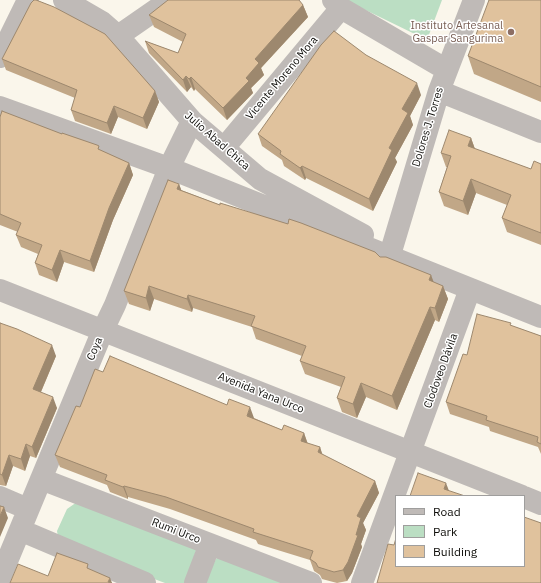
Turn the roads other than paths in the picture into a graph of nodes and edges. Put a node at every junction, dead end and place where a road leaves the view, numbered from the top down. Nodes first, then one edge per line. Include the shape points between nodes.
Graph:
1 (28, 0) edge
2 (64, 0) edge
3 (170, 0) edge
4 (474, 0) edge
5 (337, 4) edge
6 (118, 36) junction
7 (0, 57) edge
8 (447, 70) junction
9 (439, 91) junction
10 (0, 108) edge
11 (192, 121) junction
12 (541, 132) edge
13 (224, 148) junction
14 (169, 168) junction
15 (389, 258) junction
16 (470, 289) junction
17 (0, 290) edge
18 (541, 317) edge
19 (103, 330) junction
20 (411, 452) junction
21 (41, 479) junction
22 (520, 495) edge
23 (0, 497) edge
24 (525, 497) edge
25 (541, 504) edge
26 (28, 509) junction
27 (20, 530) junction
28 (210, 544) junction
29 (0, 578) edge
30 (145, 583) edge
31 (195, 583) edge
32 (311, 583) edge
33 (362, 583) edge

1 - 7 street
2 - 6 street, Julio Abad Chica via 102,22
3 - 6 street
4 - 8 street, Dolores J. Torres
5 - 8 street
5 - 13 street, Vicente Moreno Mora
6 - 11 street, Julio Abad Chica
8 - 9 street, Dolores J. Torres
9 - 12 street
9 - 15 street, Dolores J. Torres
10 - 14 street, Julio Abad Chica
11 - 13 street, Julio Abad Chica
11 - 14 street, Coya
13 - 15 street, Julio Abad Chica via 260,179 360,232
14 - 15 street, Julio Abad Chica
14 - 19 street, Coya via 116,305
15 - 16 street, Julio Abad Chica
16 - 18 street, Julio Abad Chica
16 - 20 street, Clodoveo Dávila
17 - 19 street, Avenida Yana Urco
19 - 20 street, Avenida Yana Urco
19 - 21 street, Coya
20 - 22 street, Avenida Yana Urco
20 - 33 street, Clodoveo Dávila
21 - 26 street, Coya
21 - 28 street, Rumi Urco
23 - 26 street
24 - 25 street, Avenida Yana Urco
26 - 27 street, Coya
27 - 29 street, Coya
27 - 30 street
28 - 31 street
28 - 32 street, Rumi Urco

